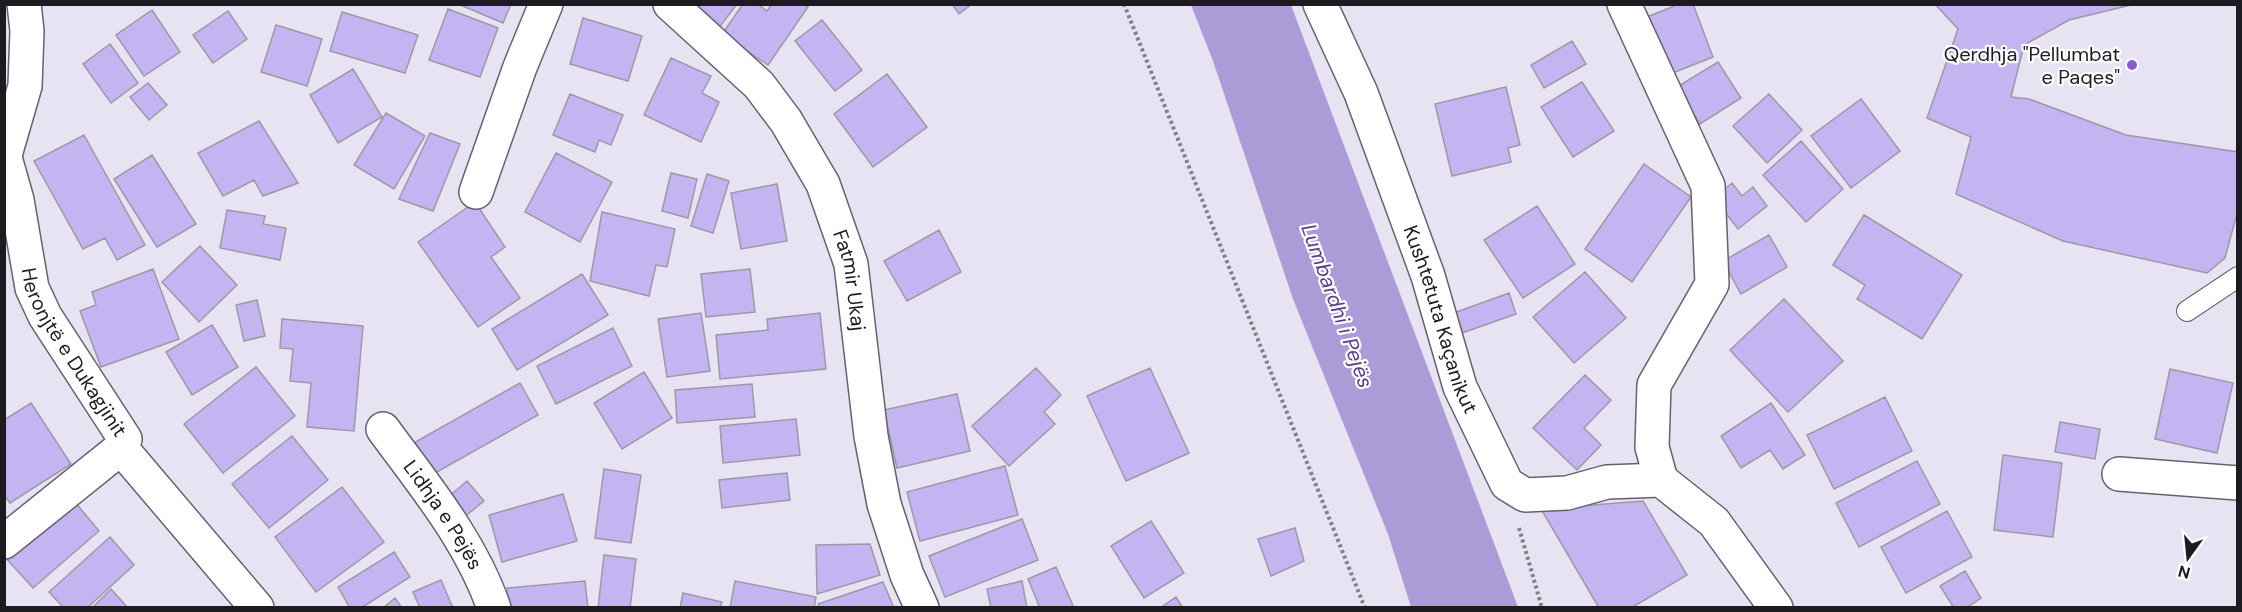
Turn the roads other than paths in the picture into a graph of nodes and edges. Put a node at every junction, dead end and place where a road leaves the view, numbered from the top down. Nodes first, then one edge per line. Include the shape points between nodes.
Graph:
1 (24, 4) edge
2 (546, 4) edge
3 (670, 4) edge
4 (1320, 4) edge
5 (1624, 4) edge
6 (5, 154) edge
7 (476, 192) dead end
8 (2238, 277) edge
9 (18, 284) edge
10 (2187, 311) dead end
11 (383, 429) dead end
12 (121, 448) junction
13 (2120, 474) dead end
14 (1661, 480) junction
15 (2238, 483) edge
16 (4, 542) edge
17 (257, 608) edge
18 (494, 608) edge
19 (922, 608) edge
20 (1776, 608) edge

1 - 6 street via 26,86
2 - 7 street
3 - 19 street, Fatmir Ukaj via 759,85 786,121 823,184 851,264 871,436 884,504
4 - 14 street, Kushtetuta Kaçanikut via 1361,93 1424,266 1460,387 1507,484 1525,495 1568,494 1607,482
5 - 14 street via 1708,186 1712,284 1654,386 1652,447
6 - 9 street, Heronjtë e Dukagjinit via 17,200
8 - 10 lane
9 - 12 street, Heronjtë e Dukagjinit via 45,316 125,439
11 - 18 street, Lidhja e Pejës via 468,549
12 - 16 street
12 - 17 street, Heronjtë e Dukagjinit
13 - 15 street
14 - 20 street via 1714,522

